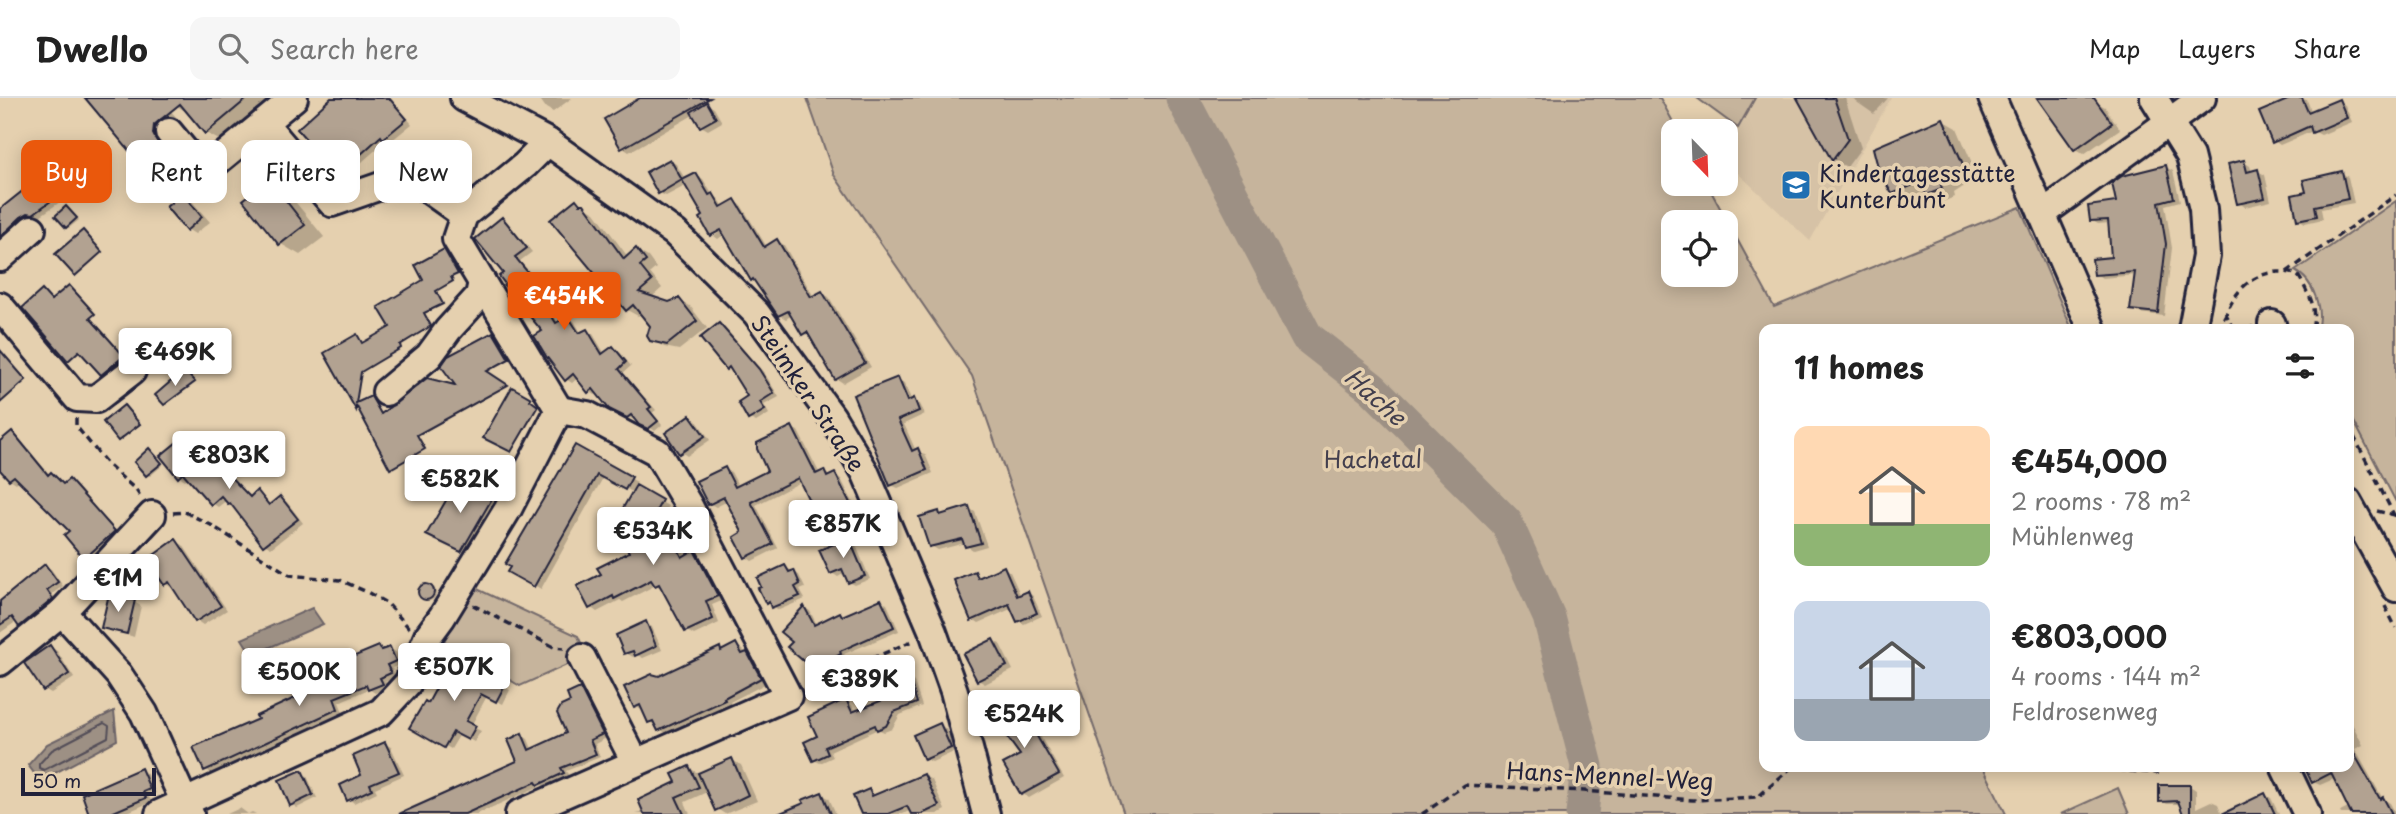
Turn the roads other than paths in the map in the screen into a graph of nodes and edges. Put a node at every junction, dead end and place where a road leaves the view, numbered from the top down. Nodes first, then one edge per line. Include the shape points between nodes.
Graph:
1 (294, 98) edge
2 (464, 98) edge
3 (1992, 98) edge
4 (2154, 98) edge
5 (2202, 98) edge
6 (2169, 121) junction
7 (264, 123) junction
8 (169, 132) dead end
9 (548, 142) junction
10 (2042, 214) junction
11 (464, 215) junction
12 (32, 229) dead end
13 (0, 258) edge
14 (482, 282) junction
15 (1, 310) edge
16 (2090, 324) edge
17 (2193, 324) edge
18 (132, 371) dead end
19 (386, 392) dead end
20 (559, 410) junction
21 (2354, 514) edge
22 (152, 515) road end
23 (2396, 588) edge
24 (62, 612) junction
25 (582, 658) road end
26 (0, 662) edge
27 (635, 761) junction
28 (2287, 772) edge
29 (187, 808) edge
30 (159, 814) edge
31 (519, 814) edge
32 (986, 814) edge
33 (2307, 814) edge

1 - 7 street
2 - 9 street, Steimker Straße
3 - 10 street
4 - 6 street
5 - 6 street
6 - 10 street
6 - 17 street via 2190,156 2203,209 2206,256
7 - 8 street via 203,173
7 - 11 street via 332,203 412,178
9 - 11 street
9 - 32 street, Steimker Straße via 675,233 756,313 832,417 865,472 933,632 954,691
10 - 16 street
11 - 14 street via 457,239
12 - 13 street
14 - 19 street via 479,296 429,356
14 - 20 street
15 - 18 street via 76,398 96,399
20 - 27 street via 587,415 657,452 788,696
20 - 29 street via 508,509 428,636 408,683 381,712
21 - 23 street
22 - 24 street
24 - 26 street
24 - 29 street via 119,675 145,713
25 - 27 street
27 - 31 street
28 - 33 street
29 - 30 street

